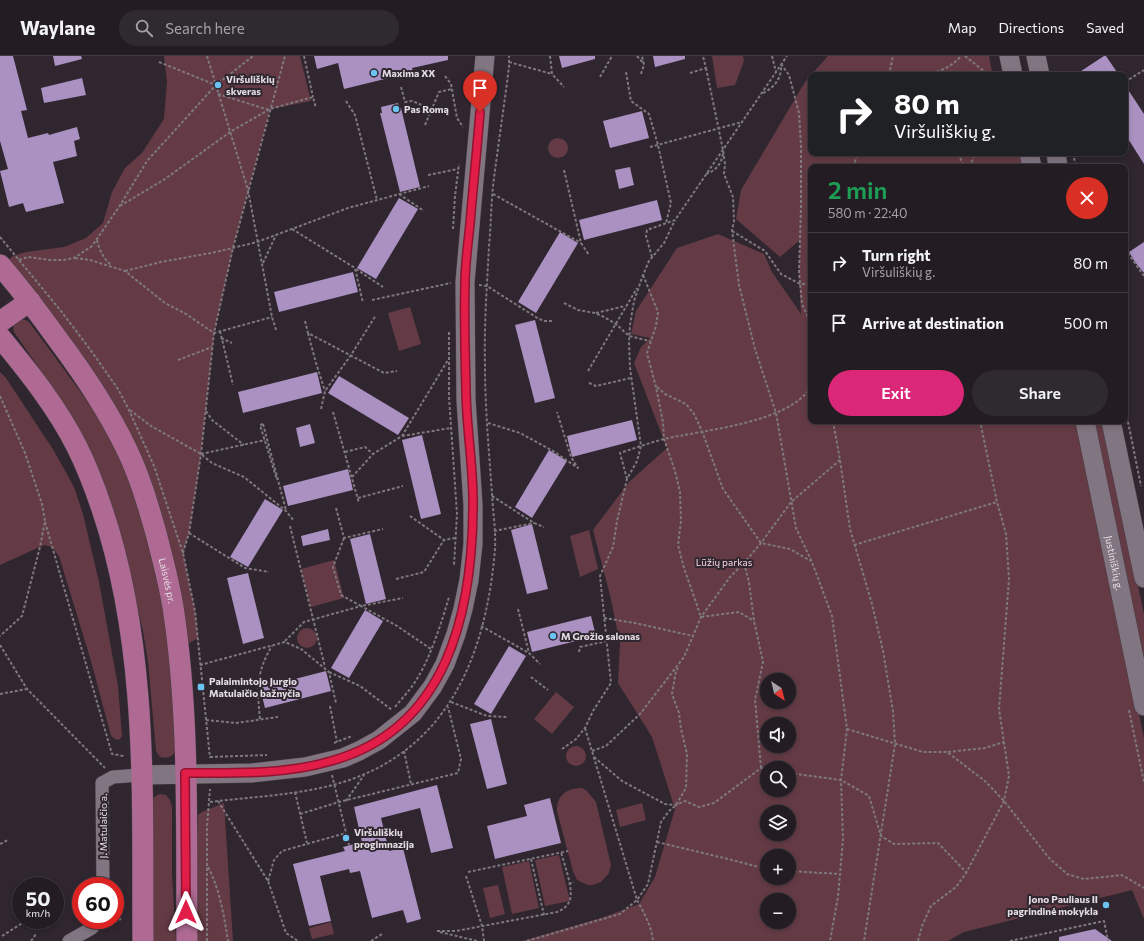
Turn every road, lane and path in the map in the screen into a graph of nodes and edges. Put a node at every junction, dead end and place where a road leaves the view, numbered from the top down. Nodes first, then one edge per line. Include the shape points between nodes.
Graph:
1 (207, 56) edge
2 (253, 56) edge
3 (285, 56) edge
4 (304, 56) edge
5 (485, 56) edge
6 (550, 56) edge
7 (612, 56) edge
8 (637, 56) edge
9 (642, 56) edge
10 (703, 56) edge
11 (772, 56) edge
12 (791, 56) edge
13 (893, 56) edge
14 (961, 56) edge
15 (965, 56) edge
16 (1009, 56) edge
17 (1036, 56) edge
18 (786, 57) edge
19 (158, 62) dead end
20 (509, 62) dead end
21 (644, 64) junction
22 (781, 64) junction
23 (706, 68) junction
24 (1144, 70) edge
25 (626, 72) dead end
26 (776, 72) junction
27 (890, 72) edge
28 (937, 72) edge
29 (985, 72) edge
30 (1012, 72) edge
31 (1039, 72) edge
32 (690, 73) dead end
33 (552, 74) junction
34 (641, 74) dead end
35 (445, 76) dead end
36 (600, 77) dead end
37 (1128, 80) edge
38 (216, 85) junction
39 (401, 87) dead end
40 (564, 87) dead end
41 (452, 89) junction
42 (762, 93) junction
43 (218, 94) junction
44 (313, 97) junction
45 (346, 101) dead end
46 (316, 108) dead end
47 (432, 109) junction
48 (269, 110) junction
49 (464, 120) dead end
50 (742, 122) junction
51 (425, 125) dead end
52 (463, 127) junction
53 (719, 128) junction
54 (230, 132) junction
55 (462, 134) dead end
56 (658, 145) junction
57 (650, 147) dead end
58 (723, 150) junction
59 (459, 162) dead end
60 (458, 169) junction
61 (564, 170) dead end
62 (706, 174) junction
63 (428, 175) dead end
64 (429, 186) dead end
65 (248, 190) junction
66 (399, 194) junction
67 (493, 194) dead end
68 (377, 200) junction
69 (119, 207) junction
70 (424, 211) dead end
71 (675, 220) junction
72 (666, 224) junction
73 (292, 229) junction
74 (732, 230) junction
75 (276, 235) junction
76 (453, 235) dead end
77 (97, 239) junction
78 (257, 242) junction
79 (581, 243) junction
80 (233, 248) junction
81 (1128, 253) edge
82 (589, 255) dead end
83 (74, 258) junction
84 (652, 258) junction
85 (10, 262) edge
86 (262, 264) junction
87 (113, 267) junction
88 (355, 268) junction
89 (125, 271) junction
90 (643, 275) junction
91 (1144, 276) edge
92 (640, 283) junction
93 (800, 284) junction
94 (808, 284) edge
95 (487, 286) dead end
96 (383, 287) dead end
97 (450, 290) dead end
98 (372, 300) dead end
99 (30, 301) junction
100 (363, 303) dead end
101 (564, 303) dead end
102 (626, 305) junction
103 (595, 313) junction
104 (376, 315) dead end
105 (272, 317) junction
106 (808, 317) edge
107 (305, 321) dead end
108 (554, 321) dead end
109 (0, 322) edge
110 (616, 324) junction
111 (449, 328) dead end
112 (276, 330) dead end
113 (220, 331) junction
114 (214, 333) junction
115 (308, 333) junction
116 (629, 336) junction
117 (0, 337) edge
118 (221, 338) junction
119 (650, 341) junction
120 (232, 343) dead end
121 (212, 347) junction
122 (351, 355) junction
123 (178, 360) dead end
124 (448, 360) junction
125 (588, 370) dead end
126 (397, 371) dead end
127 (631, 378) junction
128 (589, 383) dead end
129 (233, 385) dead end
130 (656, 387) junction
131 (325, 391) junction
132 (808, 392) edge
133 (0, 396) edge
134 (321, 409) dead end
135 (129, 410) dead end
136 (206, 410) junction
137 (333, 412) dead end
138 (557, 412) dead end
139 (776, 413) junction
140 (1128, 421) edge
141 (488, 423) dead end
142 (834, 424) edge
143 (981, 424) edge
144 (1086, 424) edge
145 (1112, 424) edge
146 (451, 428) junction
147 (702, 431) junction
148 (402, 436) junction
149 (664, 439) junction
150 (264, 440) junction
151 (244, 445) junction
152 (641, 446) junction
153 (345, 452) junction
154 (201, 454) junction
155 (374, 454) junction
156 (840, 460) junction
157 (352, 477) junction
158 (628, 479) junction
159 (279, 484) junction
160 (403, 486) dead end
161 (1143, 492) dead end
162 (492, 496) dead end
163 (358, 498) junction
164 (791, 502) junction
165 (997, 502) junction
166 (359, 503) dead end
167 (336, 508) dead end
168 (286, 511) junction
169 (410, 516) dead end
170 (45, 521) junction
171 (294, 521) dead end
172 (534, 523) junction
173 (290, 526) dead end
174 (544, 527) dead end
175 (383, 529) dead end
176 (494, 532) dead end
177 (189, 533) junction
178 (344, 538) junction
179 (455, 538) junction
180 (444, 540) junction
181 (761, 543) junction
182 (854, 545) junction
183 (183, 553) dead end
184 (812, 562) junction
185 (744, 563) junction
186 (454, 567) dead end
187 (269, 572) dead end
188 (1144, 578) edge
189 (396, 579) dead end
190 (450, 595) dead end
191 (403, 598) dead end
192 (361, 606) junction
193 (518, 609) dead end
194 (701, 617) junction
195 (604, 618) junction
196 (314, 619) junction
197 (754, 621) junction
198 (481, 626) dead end
199 (0, 636) edge
200 (693, 636) junction
201 (607, 641) junction
202 (285, 642) junction
203 (0, 645) edge
204 (272, 645) junction
205 (431, 649) junction
206 (579, 652) dead end
207 (529, 653) junction
208 (684, 657) junction
209 (540, 664) dead end
210 (200, 665) dead end
211 (326, 668) junction
212 (329, 672) junction
213 (531, 677) dead end
214 (26, 688) junction
215 (548, 690) dead end
216 (0, 694) edge
217 (450, 702) dead end
218 (336, 703) dead end
219 (330, 706) dead end
220 (448, 706) dead end
221 (1144, 706) edge
222 (392, 710) junction
223 (386, 715) dead end
224 (278, 717) dead end
225 (508, 717) dead end
226 (260, 719) junction
227 (206, 720) dead end
228 (585, 728) junction
229 (847, 729) junction
230 (355, 735) dead end
231 (337, 742) junction
232 (1004, 742) junction
233 (895, 744) junction
234 (331, 745) dead end
235 (562, 749) dead end
236 (592, 751) junction
237 (404, 752) dead end
238 (947, 752) junction
239 (274, 755) dead end
240 (124, 756) dead end
241 (210, 757) dead end
242 (594, 757) junction
243 (760, 768) joint
244 (185, 773) junction
245 (796, 773) edge
246 (365, 774) dead end
247 (141, 775) junction
248 (113, 777) junction
249 (841, 780) junction
250 (411, 784) junction
251 (295, 792) junction
252 (346, 800) junction
253 (218, 801) junction
254 (1004, 801) junction
255 (210, 802) dead end
256 (339, 802) junction
257 (676, 805) junction
258 (300, 814) junction
259 (346, 833) junction
260 (881, 836) junction
261 (8, 840) dead end
262 (657, 842) junction
263 (0, 844) edge
264 (307, 844) junction
265 (349, 845) dead end
266 (568, 851) dead end
267 (561, 852) junction
268 (531, 859) junction
269 (207, 866) dead end
270 (760, 867) edge
271 (796, 871) edge
272 (468, 872) dead end
273 (966, 873) junction
274 (840, 874) junction
275 (466, 876) dead end
276 (103, 877) edge
277 (268, 881) junction
278 (574, 882) dead end
279 (569, 884) junction
280 (1144, 888) edge
281 (637, 900) junction
282 (544, 915) junction
283 (482, 926) junction
284 (13, 929) edge
285 (90, 929) edge
286 (36, 934) dead end
287 (382, 934) dead end
288 (2, 936) dead end
289 (31, 941) edge
290 (69, 941) edge
291 (143, 941) edge
292 (187, 941) edge
293 (228, 941) edge
294 (298, 941) edge
295 (371, 941) edge
296 (477, 941) edge
297 (484, 941) edge
298 (527, 941) edge
299 (653, 941) edge
300 (830, 941) edge
301 (864, 941) edge
302 (918, 941) edge
303 (1010, 941) edge
304 (1108, 941) edge

1 - 38 path
2 - 38 path
3 - 48 path
4 - 44 path
5 - 244 main road via 465,282 466,400 473,505 472,544 469,580 456,634 445,664 413,714 379,740 343,758 305,767 252,773
6 - 33 path
7 - 36 path
8 - 21 path
9 - 21 path
10 - 23 path
11 - 26 path
12 - 18 path
13 - 27 path
14 - 28 path via 953,64
15 - 29 path
16 - 30 main road
17 - 31 main road
18 - 22 path
19 - 38 path
20 - 33 path
21 - 34 path
22 - 26 path
22 - 42 path via 782,71 776,83
22 - 93 path via 789,75 799,112
23 - 32 path
23 - 53 path
24 - 37 path
25 - 56 path via 631,101 650,114
26 - 42 path
33 - 40 path
35 - 41 path
38 - 43 path
38 - 69 path via 147,161
39 - 47 path via 405,102 412,101
41 - 47 path via 439,92
41 - 52 path via 457,118
42 - 50 path
43 - 48 path
43 - 54 path
44 - 46 path
44 - 48 path
45 - 68 path via 355,115
47 - 51 path
48 - 54 path
48 - 65 path
49 - 52 path
50 - 53 path
50 - 58 path
52 - 55 path
53 - 56 path
53 - 58 path
54 - 65 path
54 - 69 path via 165,179
56 - 57 path
56 - 72 path via 671,203
58 - 62 path
58 - 62 path via 716,169
58 - 74 path via 724,174 733,197
59 - 60 path
60 - 63 path
60 - 76 path
61 - 79 path
62 - 71 path
64 - 66 path
65 - 78 path
65 - 80 path
66 - 68 path
66 - 70 path
67 - 79 path
68 - 73 path
69 - 77 path
71 - 72 path
71 - 84 path via 664,243
72 - 84 path via 647,230 646,236
73 - 75 path
73 - 88 path
74 - 93 path via 765,251 781,274
74 - 139 path via 739,285 755,349
75 - 78 path
75 - 86 path
77 - 83 path via 92,246
77 - 87 path via 104,257
78 - 80 path
78 - 86 path
79 - 82 path
80 - 89 path
80 - 114 path
81 - 91 path
83 - 85 path via 50,260 28,257
83 - 87 path
84 - 90 path
85 - 99 main road, Laisvės pr.
86 - 105 path
87 - 89 path
88 - 96 path
88 - 100 path
89 - 114 path via 166,303
90 - 92 path
90 - 119 path via 658,312
92 - 102 path
92 - 116 path via 634,301
93 - 94 path
93 - 106 path via 802,304
95 - 108 path via 539,319
97 - 98 path via 450,283
99 - 109 main road
99 - 244 main road, Laisvės pr. via 77,364 108,413 144,491 173,607 182,686
101 - 103 path via 578,310
102 - 103 path
102 - 110 path
103 - 110 path
104 - 122 path
105 - 112 path
105 - 113 path
107 - 115 path
110 - 116 path
110 - 125 path
111 - 124 path
113 - 114 path
113 - 118 path
114 - 121 path
115 - 122 path
115 - 131 path
116 - 119 path
116 - 127 path
117 - 247 main road via 60,417 77,446 110,534 129,617 135,667
118 - 120 path
118 - 129 path
119 - 130 path via 647,353
121 - 123 path
121 - 136 path
122 - 126 path via 384,373
122 - 131 path
124 - 146 path
124 - 148 path
127 - 128 path via 596,386
127 - 152 path
130 - 147 path via 686,404
130 - 149 path
131 - 134 path
132 - 139 path via 802,399
133 - 170 path via 25,453
135 - 154 path via 151,426
136 - 151 path via 212,420
136 - 154 path
137 - 153 path
138 - 141 path via 571,457 578,468 520,433
139 - 147 path via 758,420
139 - 164 path
140 - 161 path
142 - 156 path
143 - 165 path
144 - 221 main road, Justiniškių g.
145 - 188 main road
146 - 148 path
146 - 179 path
147 - 149 path
147 - 181 path via 723,489
148 - 155 path
149 - 152 path
149 - 194 path via 680,492 681,520 678,544
150 - 151 path
150 - 159 path
150 - 159 path via 260,425 263,424
151 - 154 path
152 - 158 path
152 - 158 path via 620,453
153 - 155 path via 364,447
153 - 157 path
154 - 168 path via 212,463 244,478
154 - 177 path
155 - 157 path
156 - 164 path
156 - 182 path
157 - 163 path
158 - 195 path via 613,547 600,576
159 - 168 path
160 - 163 path
162 - 172 path
163 - 166 path
164 - 181 path
164 - 184 path via 796,528
165 - 182 path
165 - 232 path via 1006,534 1009,579 999,709
167 - 178 path
168 - 171 path
169 - 180 path
170 - 199 path via 22,616
170 - 240 path via 112,754
172 - 174 path
172 - 176 path
173 - 196 path
175 - 178 path
177 - 183 path
177 - 187 path via 245,568
178 - 192 path via 333,567 341,595
179 - 180 path
179 - 186 path
180 - 189 path via 424,572
181 - 184 path via 790,549
181 - 185 path
182 - 233 path via 883,651 893,711
184 - 229 path via 832,616
185 - 194 path via 730,577
185 - 197 path
190 - 205 path
191 - 192 path
192 - 196 path
192 - 205 path
193 - 207 path
194 - 197 path via 739,612
194 - 200 path
195 - 200 path
195 - 201 path
196 - 202 path via 304,622
196 - 211 path
197 - 243 path via 763,662 755,700
198 - 207 path
200 - 208 path
201 - 206 path via 580,647
201 - 228 path via 611,683
202 - 204 path
202 - 211 path via 301,649
203 - 214 path
204 - 210 path
204 - 226 path via 257,684
205 - 222 path via 419,677
207 - 209 path
208 - 236 path via 640,714 606,746
208 - 257 path via 676,671 672,694 679,713 687,754 686,788
211 - 212 path
212 - 218 path
212 - 222 path via 360,686
213 - 215 path
214 - 216 path
214 - 248 path
217 - 225 path via 487,716
219 - 231 path
220 - 250 path via 461,759 458,773
222 - 223 path
224 - 226 path
226 - 227 path via 236,723
228 - 235 path via 576,739
228 - 236 path
229 - 233 path
229 - 249 path
230 - 231 path
231 - 234 path
232 - 238 path via 985,748
232 - 254 path via 1009,776
233 - 238 path via 923,752
233 - 260 path
236 - 242 path
237 - 250 path
238 - 254 path via 985,781
239 - 241 path
242 - 257 path via 622,781 665,804
242 - 281 path
243 - 257 path via 714,803 698,807 685,802
244 - 247 main road
244 - 292 main road, Laisvės pr.
245 - 249 path
246 - 252 path
247 - 248 street
247 - 291 main road
248 - 276 street, J. Matulaičio a. via 102,783
249 - 260 path via 869,796
249 - 274 path via 843,839
250 - 252 path
251 - 253 path
251 - 256 path via 334,785
251 - 258 path
252 - 256 path
253 - 255 path
253 - 277 path
254 - 273 path
254 - 280 path via 1049,858 1067,874 1084,879 1122,875
256 - 258 path
256 - 259 path
257 - 262 path via 661,822
258 - 264 path
259 - 264 path
259 - 265 path
260 - 273 path via 894,844 938,843
260 - 301 path
261 - 263 path
262 - 270 path
262 - 281 path via 648,884
264 - 277 path via 282,851 274,860
266 - 267 path
267 - 268 path
267 - 279 path
268 - 272 path
268 - 282 path
269 - 293 path via 218,890
271 - 274 path
273 - 302 path via 956,887 931,906
274 - 300 path
275 - 283 path
277 - 294 path via 286,933
278 - 279 path
279 - 282 path via 572,894 569,903 557,912
281 - 298 path via 620,914
281 - 299 path
282 - 283 path
283 - 296 path via 456,931 437,931
283 - 297 path
284 - 288 path
285 - 290 street
286 - 289 path
287 - 295 path
303 - 304 path via 1104,921

